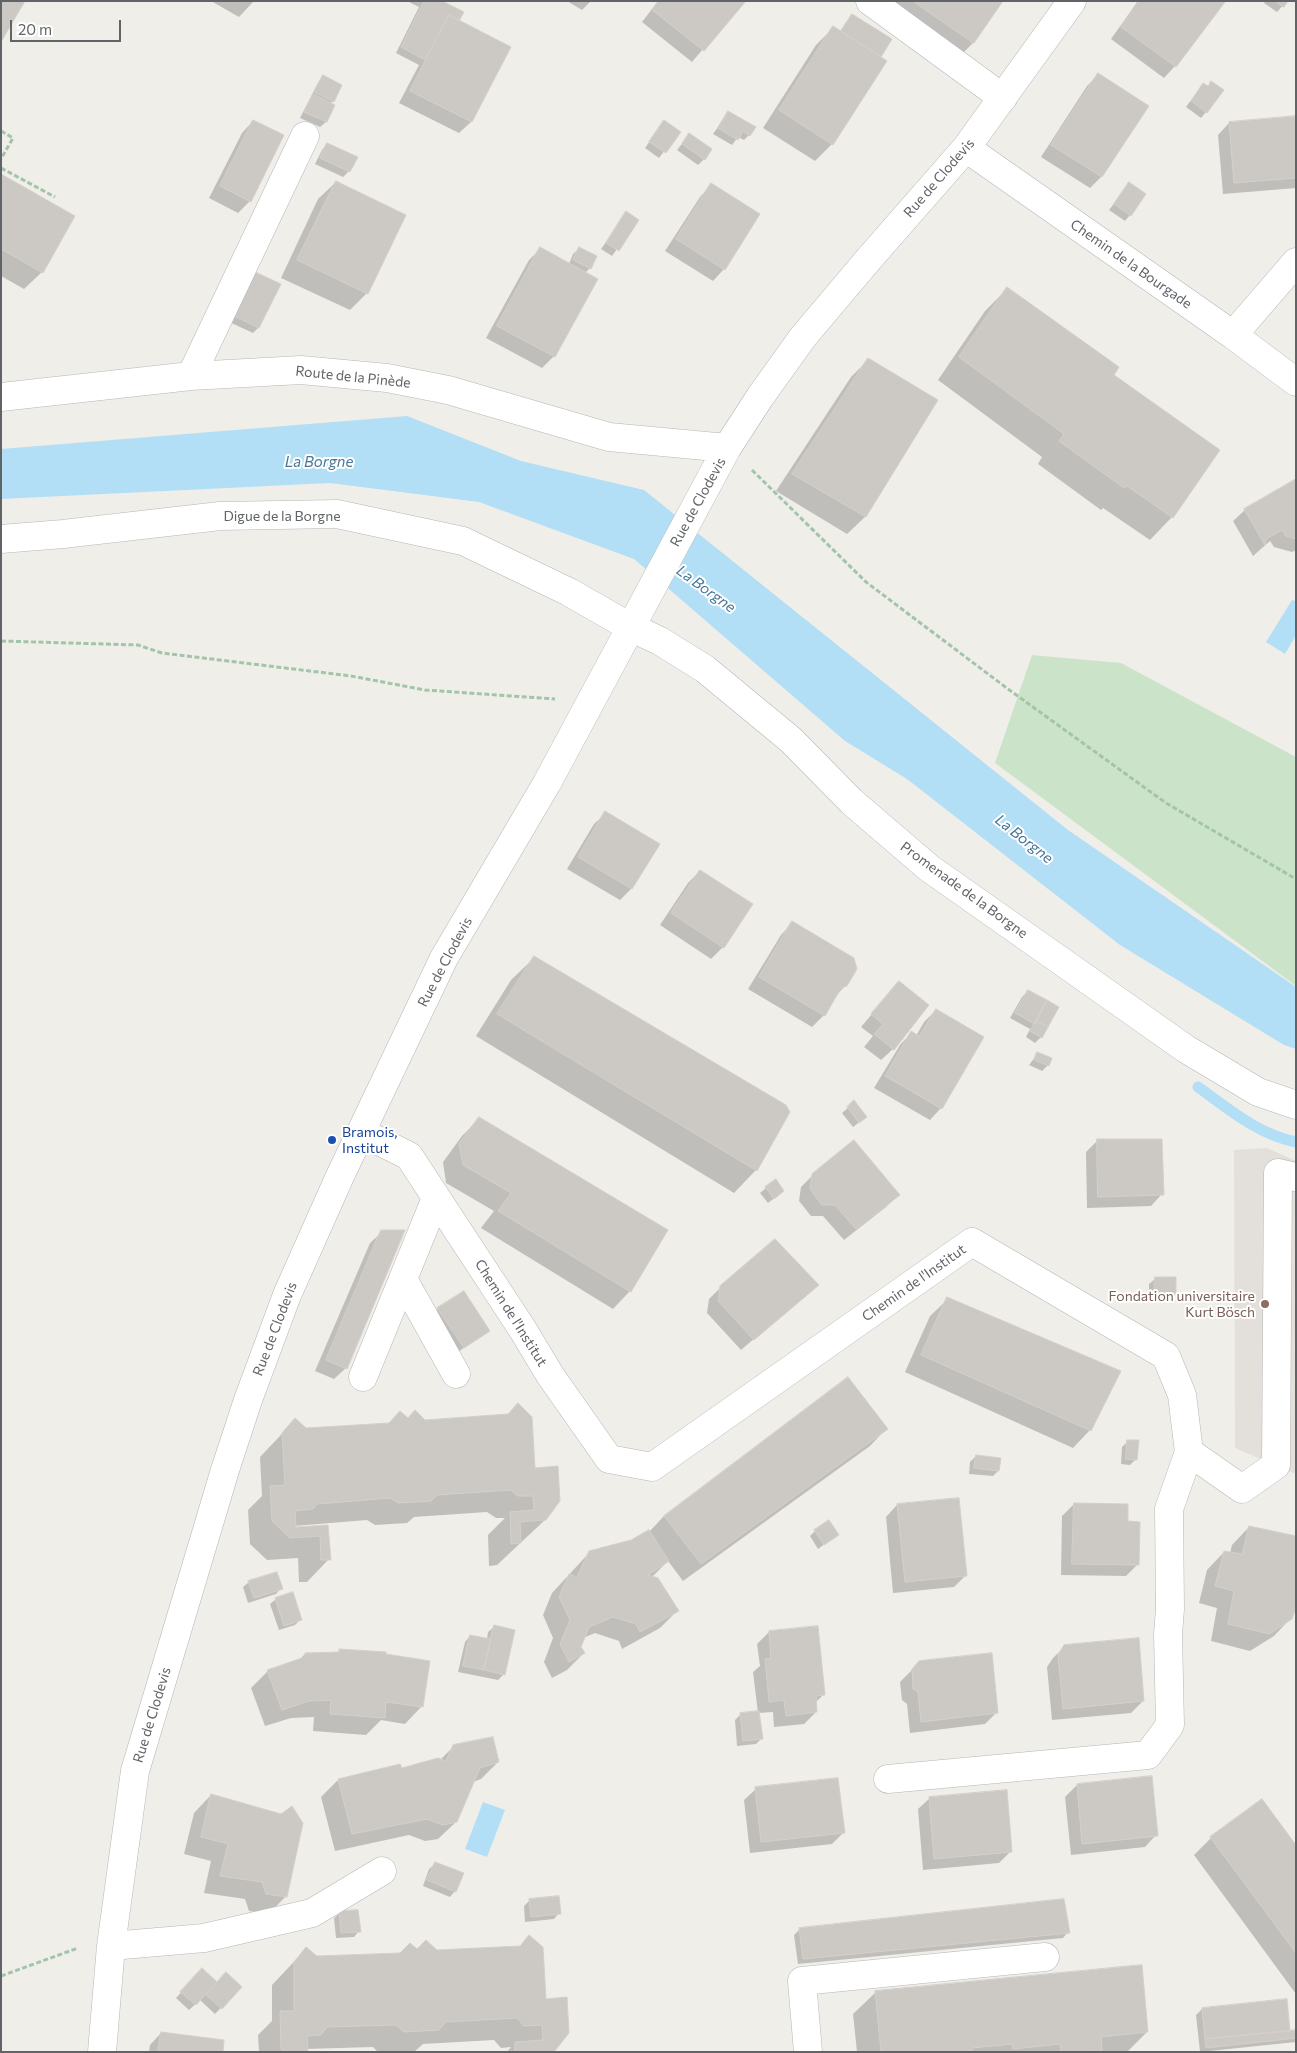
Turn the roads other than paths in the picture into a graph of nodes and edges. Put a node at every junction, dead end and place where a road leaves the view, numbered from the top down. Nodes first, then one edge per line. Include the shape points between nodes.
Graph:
1 (870, 1) edge
2 (1072, 1) edge
3 (1003, 98) junction
4 (305, 136) dead end
5 (966, 148) junction
6 (1296, 262) edge
7 (1233, 335) junction
8 (191, 376) junction
9 (1296, 382) edge
10 (1, 396) edge
11 (727, 448) junction
12 (1, 539) edge
13 (633, 620) junction
14 (1296, 1105) edge
15 (361, 1132) junction
16 (1296, 1177) edge
17 (436, 1198) junction
18 (403, 1279) junction
19 (456, 1374) dead end
20 (363, 1377) dead end
21 (1189, 1452) junction
22 (888, 1779) dead end
23 (382, 1871) dead end
24 (111, 1946) junction
25 (1045, 1957) dead end
26 (102, 2052) edge
27 (808, 2052) edge

1 - 3 street
2 - 3 street, Rue de Clodevis
3 - 5 street, Rue de Clodevis
4 - 8 street
5 - 7 street, Chemin de la Bourgade
5 - 11 street, Rue de Clodevis via 803,337
6 - 7 street
7 - 9 street, Chemin de la Bourgade
8 - 10 street, Route de la Pinède
8 - 11 street, Route de la Pinède via 301,370 387,378 448,390 609,437
11 - 13 street, Rue de Clodevis
12 - 13 street, Digue de la Borgne via 220,516 337,514 463,541
13 - 14 street, Promenade de la Borgne via 705,669 791,740 852,802 929,868 1186,1049 1258,1092
13 - 15 street, Rue de Clodevis via 547,783 444,958
15 - 17 street, Chemin de l'Institut via 408,1156
15 - 24 street, Rue de Clodevis via 288,1294 248,1400 226,1470 135,1771
16 - 21 street via 1278,1173 1276,1466 1242,1489
17 - 18 street
17 - 21 street, Chemin de l'Institut via 550,1375 609,1459 652,1467 972,1242 1166,1356 1182,1395
18 - 19 street
18 - 20 street
21 - 22 street via 1169,1509 1170,1725 1148,1755
23 - 24 street via 312,1913 204,1938
24 - 26 street, Rue de Clodevis
25 - 27 street via 802,1982

